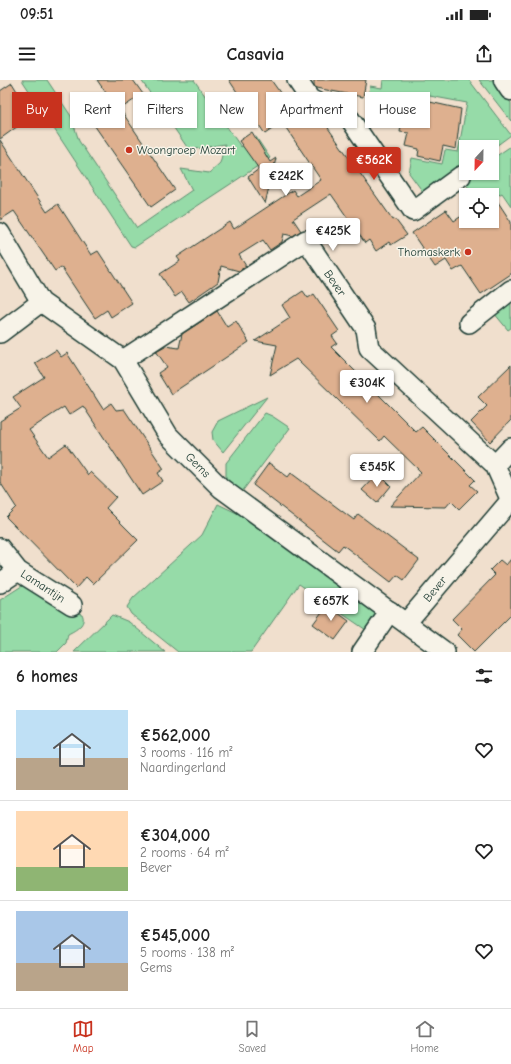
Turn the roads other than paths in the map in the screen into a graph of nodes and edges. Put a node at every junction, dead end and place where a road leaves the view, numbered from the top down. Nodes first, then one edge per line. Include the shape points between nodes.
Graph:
1 (297, 80) edge
2 (505, 80) edge
3 (511, 89) edge
4 (459, 177) edge
5 (0, 233) edge
6 (511, 290) edge
7 (41, 302) junction
8 (469, 323) dead end
9 (0, 333) edge
10 (122, 360) junction
11 (511, 448) edge
12 (495, 465) junction
13 (510, 501) edge
14 (0, 548) edge
15 (18, 571) junction
16 (0, 584) edge
17 (72, 605) dead end
18 (390, 611) junction
19 (406, 623) junction
20 (362, 652) edge
21 (445, 652) edge

1 - 4 street via 310,99 350,120 413,211
2 - 3 main road
5 - 7 street, Gems
6 - 8 street
7 - 9 street
7 - 10 street, Gems
10 - 12 street, Bever via 306,240 366,329 368,348
10 - 18 street, Gems via 168,435 221,488
11 - 12 street
12 - 13 street, Bever
13 - 19 street, Bever
14 - 15 street, Lamantijn
15 - 16 street
15 - 17 street, Lamantijn
18 - 19 street, Gems
18 - 20 street
19 - 21 street, Gems

